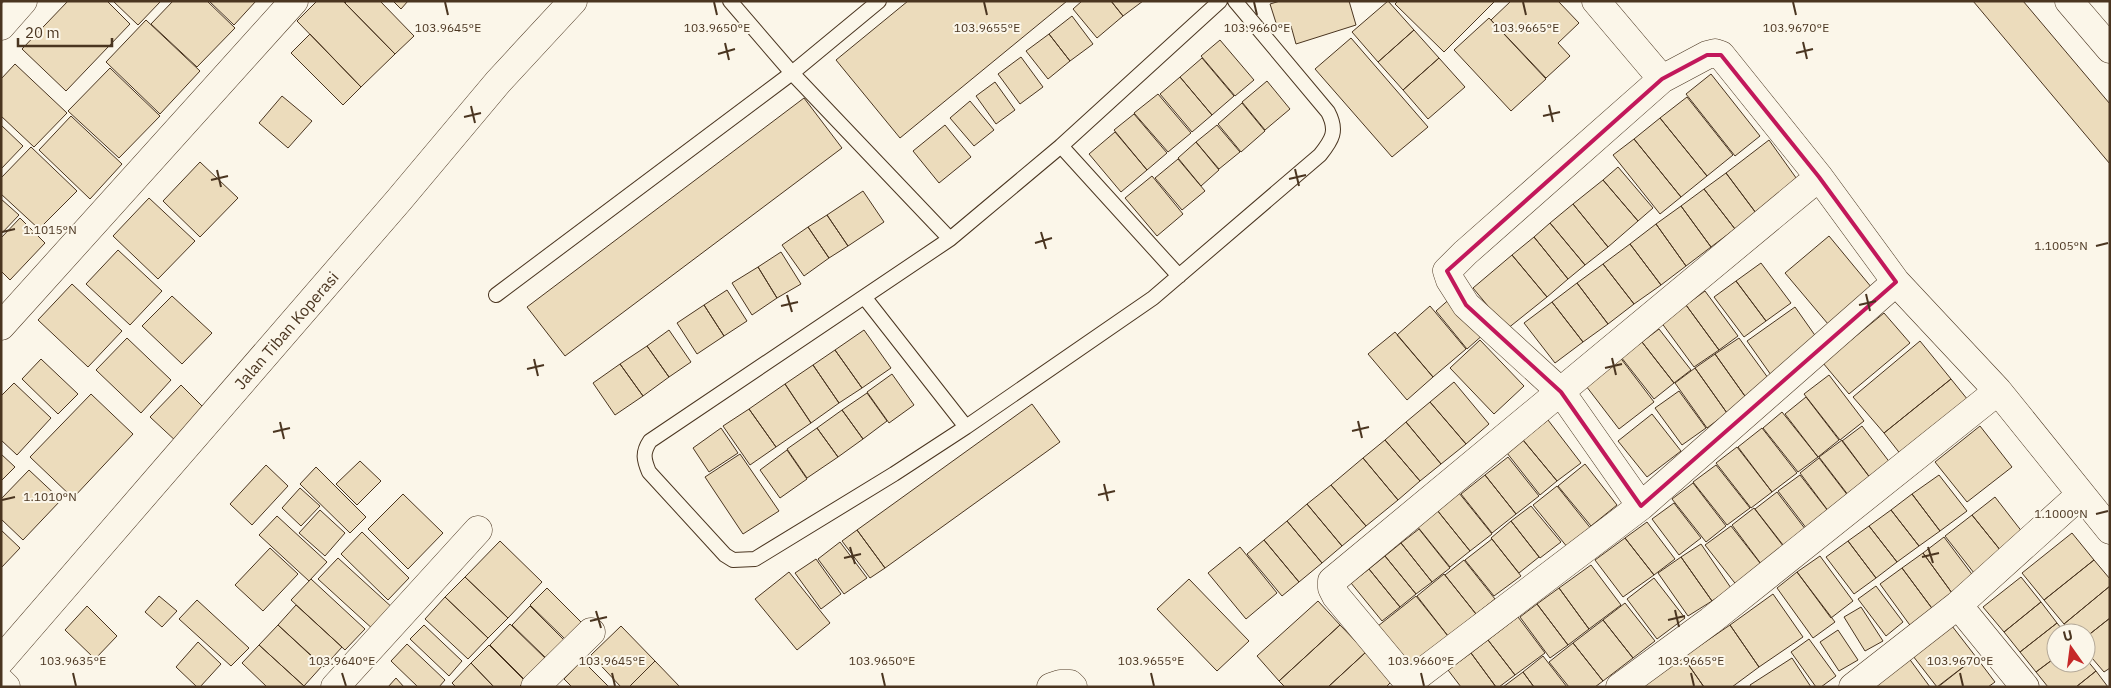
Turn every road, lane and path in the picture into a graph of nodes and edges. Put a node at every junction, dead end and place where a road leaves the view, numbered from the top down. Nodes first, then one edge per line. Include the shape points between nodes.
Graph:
1 (23, 1) edge
2 (294, 1) edge
3 (573, 1) edge
4 (730, 1) edge
5 (879, 1) edge
6 (1220, 1) edge
7 (1235, 1) edge
8 (1596, 1) edge
9 (2069, 1) edge
10 (1, 26) edge
11 (2110, 48) edge
12 (792, 73) junction
13 (1662, 79) junction
14 (1061, 146) junction
15 (1819, 177) junction
16 (950, 239) junction
17 (1179, 276) junction
18 (1896, 282) junction
19 (496, 295) dead end
20 (865, 298) junction
21 (1, 326) edge
22 (1561, 392) junction
23 (1998, 392) junction
24 (966, 427) junction
25 (2080, 495) junction
26 (1641, 506) junction
27 (478, 530) dead end
28 (2110, 530) edge
29 (1958, 605) junction
30 (591, 632) dead end
31 (1, 660) edge
32 (1, 682) edge
33 (1410, 685) edge
34 (6, 687) edge
35 (335, 687) edge
36 (535, 687) edge
37 (1051, 687) edge
38 (1073, 687) edge
39 (1620, 687) edge
40 (1854, 687) edge
41 (2025, 687) edge

1 - 10 street
2 - 21 street
3 - 31 street, Jalan Tiban Koperasi via 498,82
4 - 12 lane
5 - 12 lane
6 - 14 lane
7 - 17 lane via 1328,112 1334,124 1331,141 1320,156
8 - 13 street
9 - 11 street
12 - 16 lane
12 - 19 lane
13 - 15 street via 1707,55 1721,55
13 - 22 street via 1447,271 1466,306
14 - 16 lane
14 - 17 lane
15 - 18 street
15 - 22 street
16 - 20 lane
17 - 24 lane via 1153,298
18 - 23 street
18 - 26 street
20 - 24 lane
20 - 24 lane via 650,441 644,450 649,472 725,554 733,560 745,561 763,554
22 - 26 street
22 - 33 street via 1332,581 1336,596
23 - 25 street
23 - 39 street via 1718,615
25 - 28 street
25 - 29 street
26 - 33 street
27 - 35 street
29 - 40 street
29 - 41 street
30 - 36 street
32 - 34 street
37 - 38 street via 1060,684

